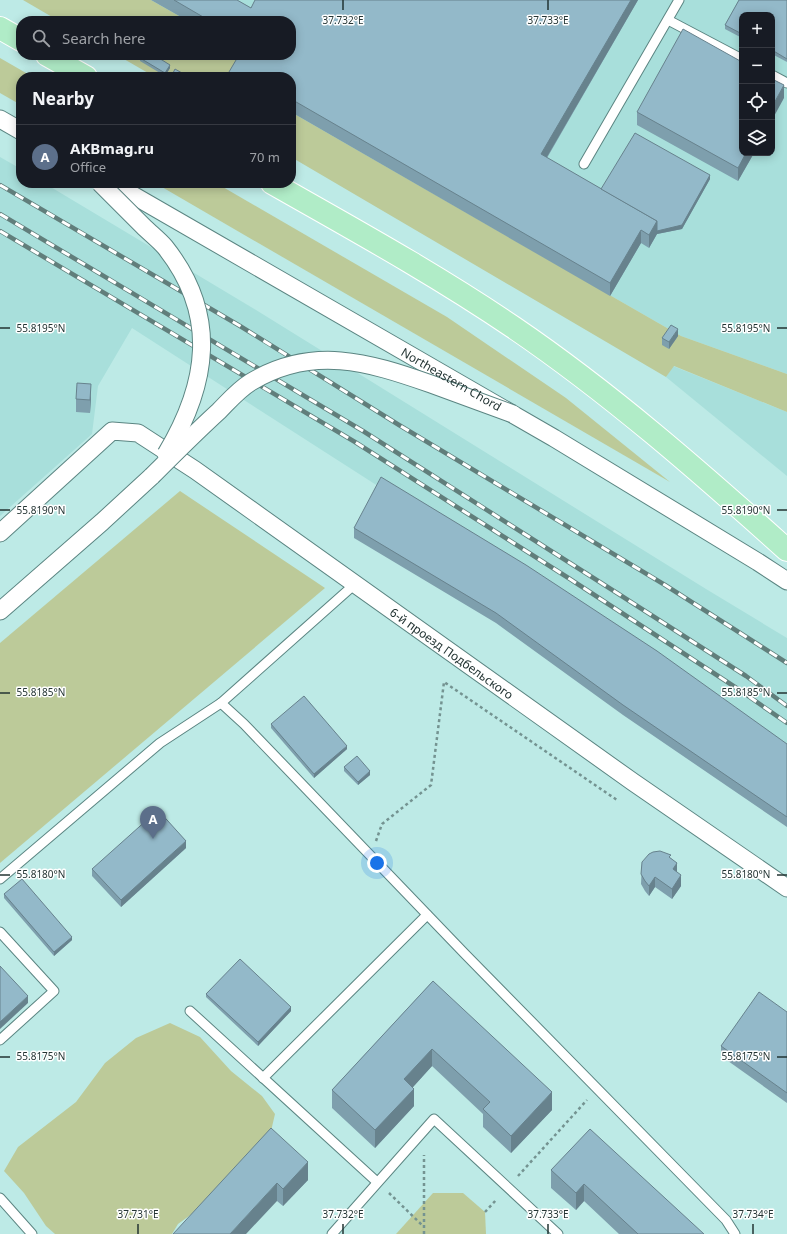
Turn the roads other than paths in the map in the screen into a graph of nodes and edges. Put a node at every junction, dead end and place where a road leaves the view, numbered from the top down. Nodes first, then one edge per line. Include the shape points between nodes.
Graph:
1 (680, 0) edge
2 (668, 20) junction
3 (0, 28) edge
4 (16, 37) edge
5 (739, 57) edge
6 (56, 60) edge
7 (77, 72) edge
8 (775, 77) edge
9 (787, 83) edge
10 (0, 119) edge
11 (16, 128) edge
12 (584, 164) dead end
13 (105, 188) edge
14 (121, 188) edge
15 (281, 188) edge
16 (513, 414) junction
17 (152, 476) junction
18 (0, 533) edge
19 (787, 550) edge
20 (787, 581) edge
21 (355, 584) junction
22 (0, 611) edge
23 (221, 703) junction
24 (0, 879) edge
25 (787, 888) edge
26 (427, 915) junction
27 (0, 932) edge
28 (190, 1011) dead end
29 (0, 1040) edge
30 (263, 1078) junction
31 (377, 1182) junction
32 (0, 1198) edge
33 (32, 1234) edge
34 (332, 1234) edge
35 (558, 1234) edge
36 (735, 1234) edge

1 - 2 lane
2 - 5 lane
2 - 12 lane
3 - 4 main road
6 - 7 main road
8 - 9 lane
10 - 11 street
13 - 17 street, bridge via 164,246 177,264 195,301 200,320 202,357 196,391 173,442
14 - 16 street, Northeastern Chord, bridge
15 - 19 main road via 426,271 513,327 641,424 706,477
16 - 17 street, bridge via 368,364 335,360 304,362 266,374 237,392
16 - 20 street, Northeastern Chord
17 - 22 street
18 - 21 street, 6-й проезд Подбельского via 112,431 138,433 195,470
21 - 23 lane
21 - 25 street, 6-й проезд Подбельского
23 - 24 lane via 160,743
23 - 26 lane
26 - 30 lane
26 - 36 lane via 726,1220
27 - 29 lane via 54,991
28 - 30 lane
30 - 31 lane
31 - 34 lane
31 - 35 lane via 434,1119
32 - 33 lane

